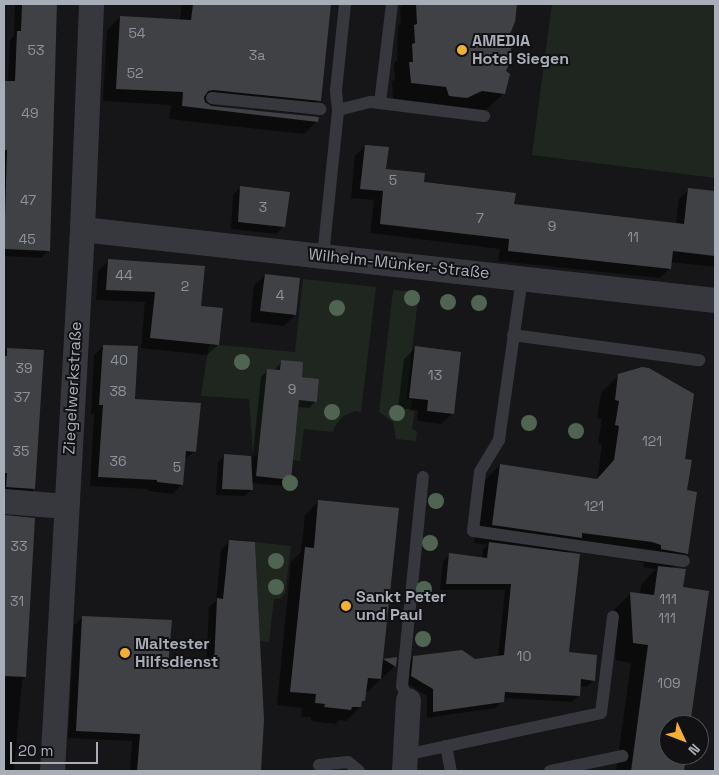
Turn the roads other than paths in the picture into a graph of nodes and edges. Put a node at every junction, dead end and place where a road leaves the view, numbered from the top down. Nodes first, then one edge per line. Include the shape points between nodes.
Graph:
1 (91, 4) edge
2 (345, 4) edge
3 (392, 4) edge
4 (212, 98) dead end
5 (380, 103) junction
6 (320, 109) dead end
7 (338, 110) junction
8 (484, 116) dead end
9 (82, 229) junction
10 (323, 256) junction
11 (522, 278) junction
12 (715, 300) edge
13 (514, 335) junction
14 (699, 360) dead end
15 (423, 477) dead end
16 (4, 501) edge
17 (66, 506) junction
18 (684, 561) dead end
19 (613, 617) dead end
20 (408, 700) joint
21 (446, 746) junction
22 (622, 756) dead end
23 (404, 763) edge
24 (319, 765) dead end
25 (52, 771) edge
26 (359, 771) edge
27 (452, 771) edge
28 (550, 771) edge

1 - 9 street, Ziegelwerkstraße
2 - 7 lane via 336,90
3 - 5 lane
4 - 6 lane
5 - 7 lane
5 - 8 lane
7 - 10 lane
9 - 10 street, Wilhelm-Münker-Straße
9 - 17 street, Ziegelwerkstraße
10 - 11 street, Wilhelm-Münker-Straße
11 - 12 street, Wilhelm-Münker-Straße
11 - 13 lane
13 - 14 lane
13 - 18 lane via 499,440 480,472 473,531
15 - 20 lane via 402,686
16 - 17 street
17 - 25 street, Ziegelwerkstraße
19 - 21 lane via 602,713
20 - 23 street
21 - 23 lane
21 - 27 lane
22 - 28 lane
24 - 26 lane via 348,762

